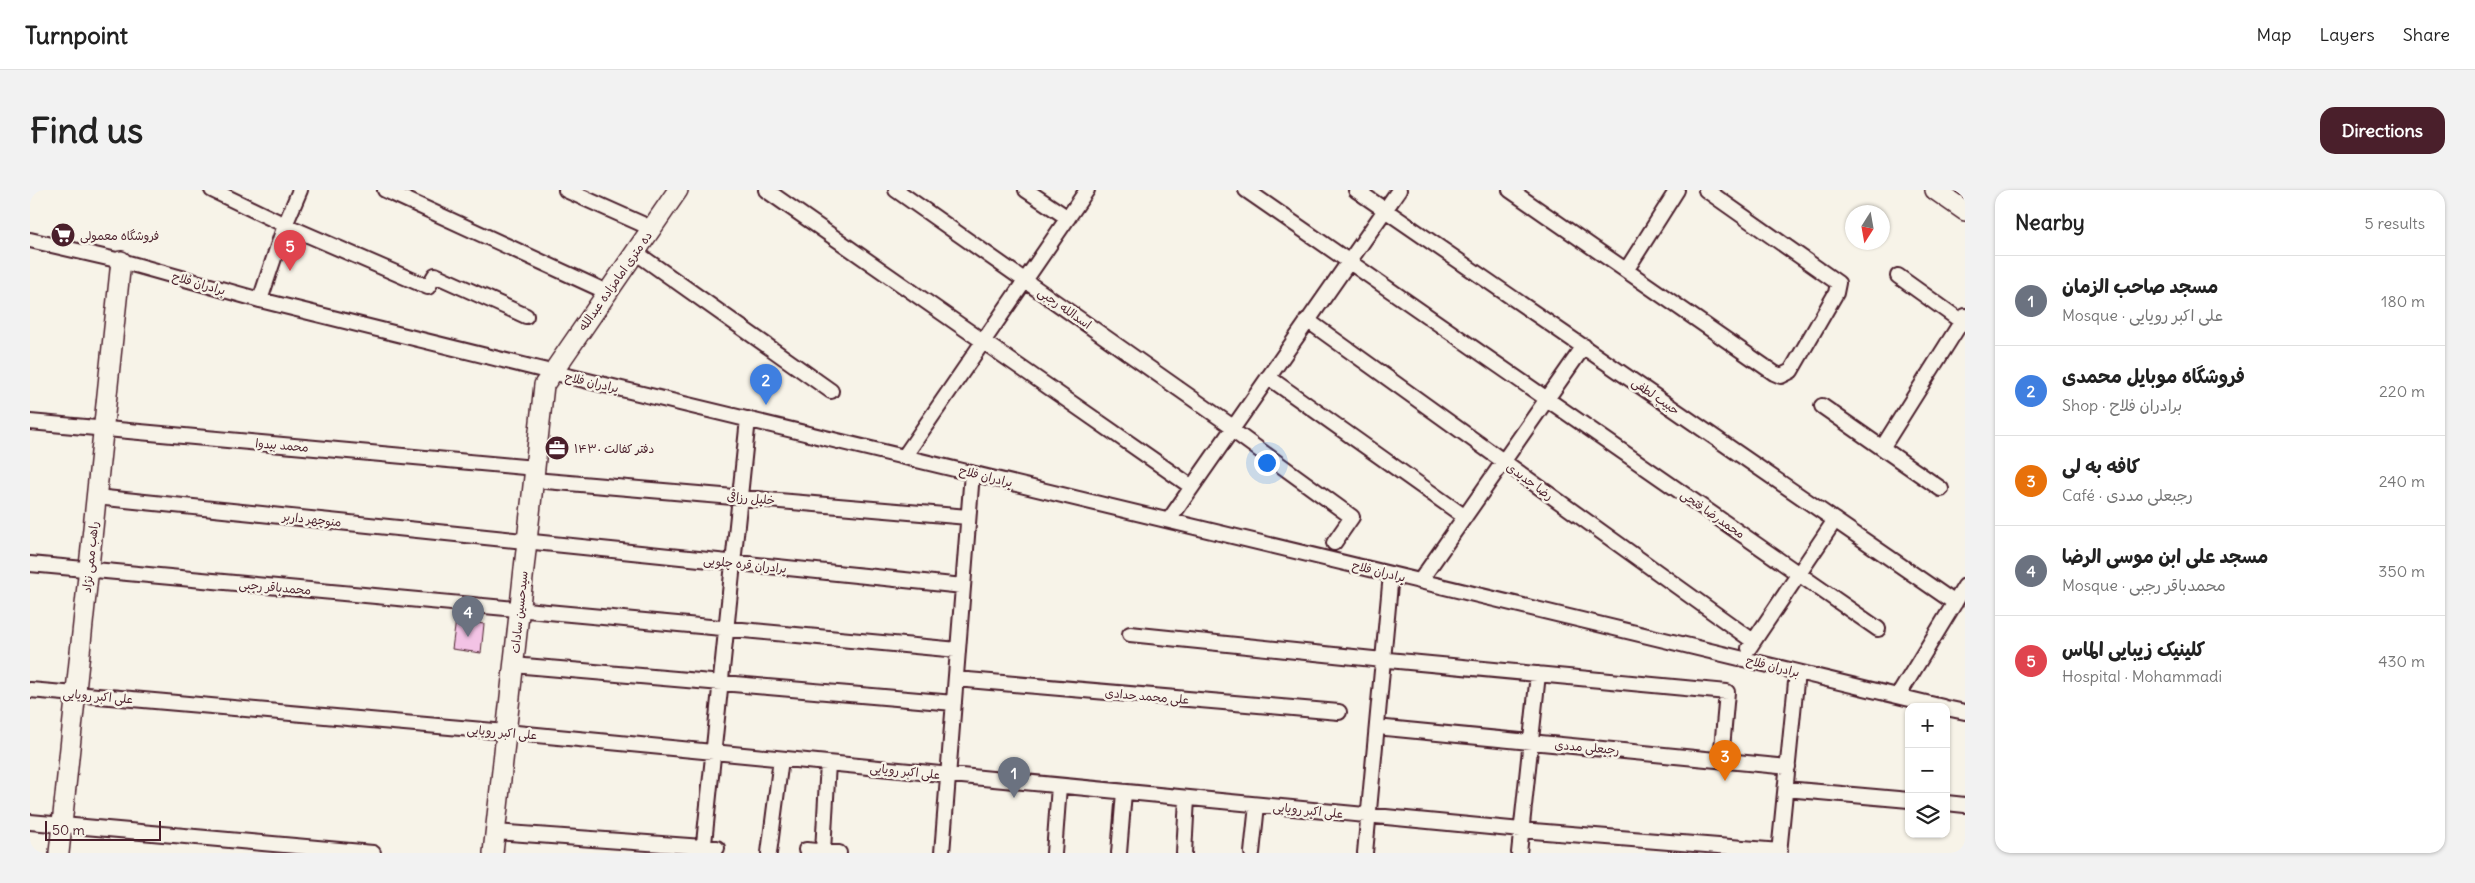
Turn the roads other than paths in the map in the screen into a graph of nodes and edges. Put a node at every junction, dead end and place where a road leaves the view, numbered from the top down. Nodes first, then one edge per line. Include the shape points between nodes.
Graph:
1 (212, 190) edge
2 (300, 190) edge
3 (385, 190) edge
4 (566, 190) edge
5 (678, 190) edge
6 (766, 190) edge
7 (896, 190) edge
8 (1026, 190) edge
9 (1087, 190) edge
10 (1246, 190) edge
11 (1356, 190) edge
12 (1399, 190) edge
13 (1510, 190) edge
14 (1677, 190) edge
15 (1706, 190) edge
16 (1934, 190) edge
17 (1384, 210) junction
18 (1965, 211) edge
19 (1068, 218) junction
20 (285, 226) junction
21 (651, 228) junction
22 (30, 240) edge
23 (635, 252) junction
24 (121, 261) junction
25 (1349, 261) junction
26 (1627, 269) junction
27 (1898, 276) dead end
28 (1025, 280) junction
29 (607, 292) junction
30 (260, 300) junction
31 (526, 316) dead end
32 (1307, 320) junction
33 (1964, 320) edge
34 (984, 341) junction
35 (1584, 346) junction
36 (551, 372) junction
37 (1268, 377) junction
38 (831, 391) dead end
39 (1548, 398) junction
40 (1822, 406) dead end
41 (748, 419) junction
42 (30, 422) edge
43 (1233, 428) junction
44 (104, 429) junction
45 (1882, 448) junction
46 (904, 457) junction
47 (1504, 461) junction
48 (972, 473) junction
49 (534, 474) junction
50 (1192, 487) junction
51 (1941, 489) dead end
52 (96, 497) junction
53 (740, 497) junction
54 (968, 517) junction
55 (1465, 517) junction
56 (1169, 520) junction
57 (1835, 520) junction
58 (527, 542) junction
59 (1334, 542) dead end
60 (733, 563) junction
61 (30, 564) edge
62 (89, 570) junction
63 (1391, 574) junction
64 (1799, 574) junction
65 (1420, 581) junction
66 (963, 586) junction
67 (1965, 586) edge
68 (1955, 603) junction
69 (519, 611) junction
70 (726, 628) junction
71 (1878, 629) dead end
72 (1130, 634) dead end
73 (1753, 641) junction
74 (958, 650) junction
75 (1743, 659) junction
76 (1386, 660) junction
77 (513, 665) junction
78 (1797, 672) junction
79 (1538, 674) junction
80 (956, 679) junction
81 (721, 683) junction
82 (30, 690) edge
83 (75, 694) junction
84 (1898, 696) junction
85 (1928, 703) edge
86 (954, 704) junction
87 (1950, 708) edge
88 (1339, 712) dead end
89 (1965, 712) edge
90 (1386, 728) dead end
91 (506, 732) junction
92 (1531, 742) junction
93 (714, 752) junction
94 (781, 759) junction
95 (1721, 760) junction
96 (828, 764) junction
97 (1788, 767) junction
98 (948, 775) junction
99 (1059, 786) junction
100 (1786, 789) junction
101 (1124, 792) junction
102 (1187, 798) junction
103 (1905, 800) edge
104 (1950, 803) edge
105 (1256, 805) junction
106 (1965, 805) edge
107 (1368, 816) junction
108 (30, 822) edge
109 (62, 825) junction
110 (1521, 830) junction
111 (495, 832) junction
112 (708, 849) edge
113 (806, 850) dead end
114 (823, 852) junction
115 (1780, 852) edge
116 (59, 853) edge
117 (373, 853) edge
118 (492, 853) edge
119 (769, 853) edge
120 (839, 853) edge
121 (942, 853) edge
122 (1054, 853) edge
123 (1119, 853) edge
124 (1184, 853) edge
125 (1252, 853) edge
126 (1365, 853) edge
127 (1519, 853) edge

1 - 20 street
2 - 20 street
3 - 29 street
4 - 21 street
5 - 21 main road, ده متری امامزاده عبدالله
6 - 34 street
7 - 28 street, اسدالله رجبی
8 - 19 street
9 - 19 street
10 - 25 street, محمدرضا فتحی
11 - 17 street, حبیب لطفی
12 - 17 street
13 - 26 street
14 - 26 street
15 - 26 street via 1838,283 1836,293 1791,371 1780,376 1774,373
16 - 18 main road
17 - 25 street
17 - 35 street, حبیب لطفی
19 - 28 street
20 - 30 street
20 - 31 street via 428,287 436,275
21 - 23 main road, ده متری امامزاده عبدالله
22 - 24 street, برادران فلاح
23 - 29 main road, ده متری امامزاده عبدالله
23 - 38 street
24 - 30 street, برادران فلاح
24 - 44 main road, راهب ممی نژاد
25 - 32 street
25 - 39 street, محمدرضا فتحی
27 - 33 street
28 - 34 street
28 - 43 street, اسدالله رجبی
29 - 36 main road, ده متری امامزاده عبدالله
30 - 36 street, برادران فلاح
32 - 37 street
32 - 47 street, رضا جدیدی
33 - 45 street
34 - 46 street
34 - 50 street
35 - 39 street
35 - 57 street, حبیب لطفی
36 - 41 street, برادران فلاح
36 - 49 main road, سیدحسین سادات via 542,393
37 - 43 street
37 - 55 street
39 - 47 street
39 - 64 street, محمدرضا فتحی
40 - 45 street
41 - 46 street, برادران فلاح
41 - 53 street
42 - 44 street, محمد بیدوا
43 - 50 street
43 - 59 street, اسدالله رجبی via 1352,517
44 - 49 street, محمد بیدوا
44 - 52 main road, راهب ممی نژاد
45 - 51 street
46 - 48 street, برادران فلاح
47 - 55 street
47 - 73 street, رضا جدیدی
48 - 54 street
48 - 56 street, برادران فلاح
49 - 53 street, خلیل رزاقی
49 - 58 main road, سیدحسین سادات
50 - 56 street
52 - 58 street, منوچهر داربر
52 - 62 main road, راهب ممی نژاد
53 - 54 street, خلیل رزاقی
53 - 60 street
54 - 66 street
55 - 65 street
56 - 63 street, برادران فلاح
57 - 64 street
57 - 68 street, حبیب لطفی
58 - 60 street, برادران قره چلویی
58 - 69 main road, سیدحسین سادات
60 - 66 street, برادران قره چلویی
60 - 70 street
61 - 62 street, محمدباقر رجبی
62 - 69 street, محمدباقر رجبی
62 - 83 main road, راهب ممی نژاد
63 - 65 street, برادران فلاح
63 - 76 street
64 - 71 street, محمدرضا فتحی
64 - 73 street
65 - 75 street, برادران فلاح
66 - 74 street
67 - 68 street
68 - 84 street
69 - 70 street, محمدباقر رجبی
69 - 77 main road, سیدحسین سادات
70 - 74 street, محمدباقر رجبی
70 - 81 street
72 - 76 street
73 - 75 street
74 - 80 street
75 - 78 street, برادران فلاح
76 - 79 street
76 - 107 street
77 - 81 street
77 - 91 main road, سیدحسین سادات
78 - 84 street, برادران فلاح
78 - 97 street
79 - 92 street
79 - 95 street via 1727,692
80 - 86 street
80 - 88 street, علی محمد حدادی
81 - 86 street
81 - 93 street
82 - 83 street, علی اکبر رویایی
83 - 91 street, علی اکبر رویایی
83 - 109 main road, راهب ممی نژاد
84 - 85 street, برادران فلاح
86 - 98 street
87 - 89 street, برادران فلاح
90 - 92 street, رجبعلی مددی
91 - 93 street, علی اکبر رویایی
91 - 111 main road, سیدحسین سادات
92 - 95 street, رجبعلی مددی
92 - 110 street
93 - 94 street, علی اکبر رویایی
93 - 112 street
94 - 96 street, علی اکبر رویایی
94 - 119 street
95 - 97 street, رجبعلی مددی
96 - 98 street, علی اکبر رویایی
96 - 114 street
97 - 100 street
98 - 99 street, علی اکبر رویایی
98 - 121 street
99 - 101 street, علی اکبر رویایی
99 - 122 street
100 - 103 street
100 - 115 street
101 - 102 street, علی اکبر رویایی
101 - 123 street
102 - 105 street, علی اکبر رویایی
102 - 124 street
104 - 106 street
105 - 107 street, علی اکبر رویایی
105 - 125 street
107 - 110 street, علی اکبر رویایی
107 - 126 street
108 - 109 street
109 - 116 main road, راهب ممی نژاد
109 - 117 street
110 - 115 street, علی اکبر رویایی
110 - 127 street
111 - 112 street
111 - 118 main road, سیدحسین سادات
113 - 114 street
114 - 120 street

